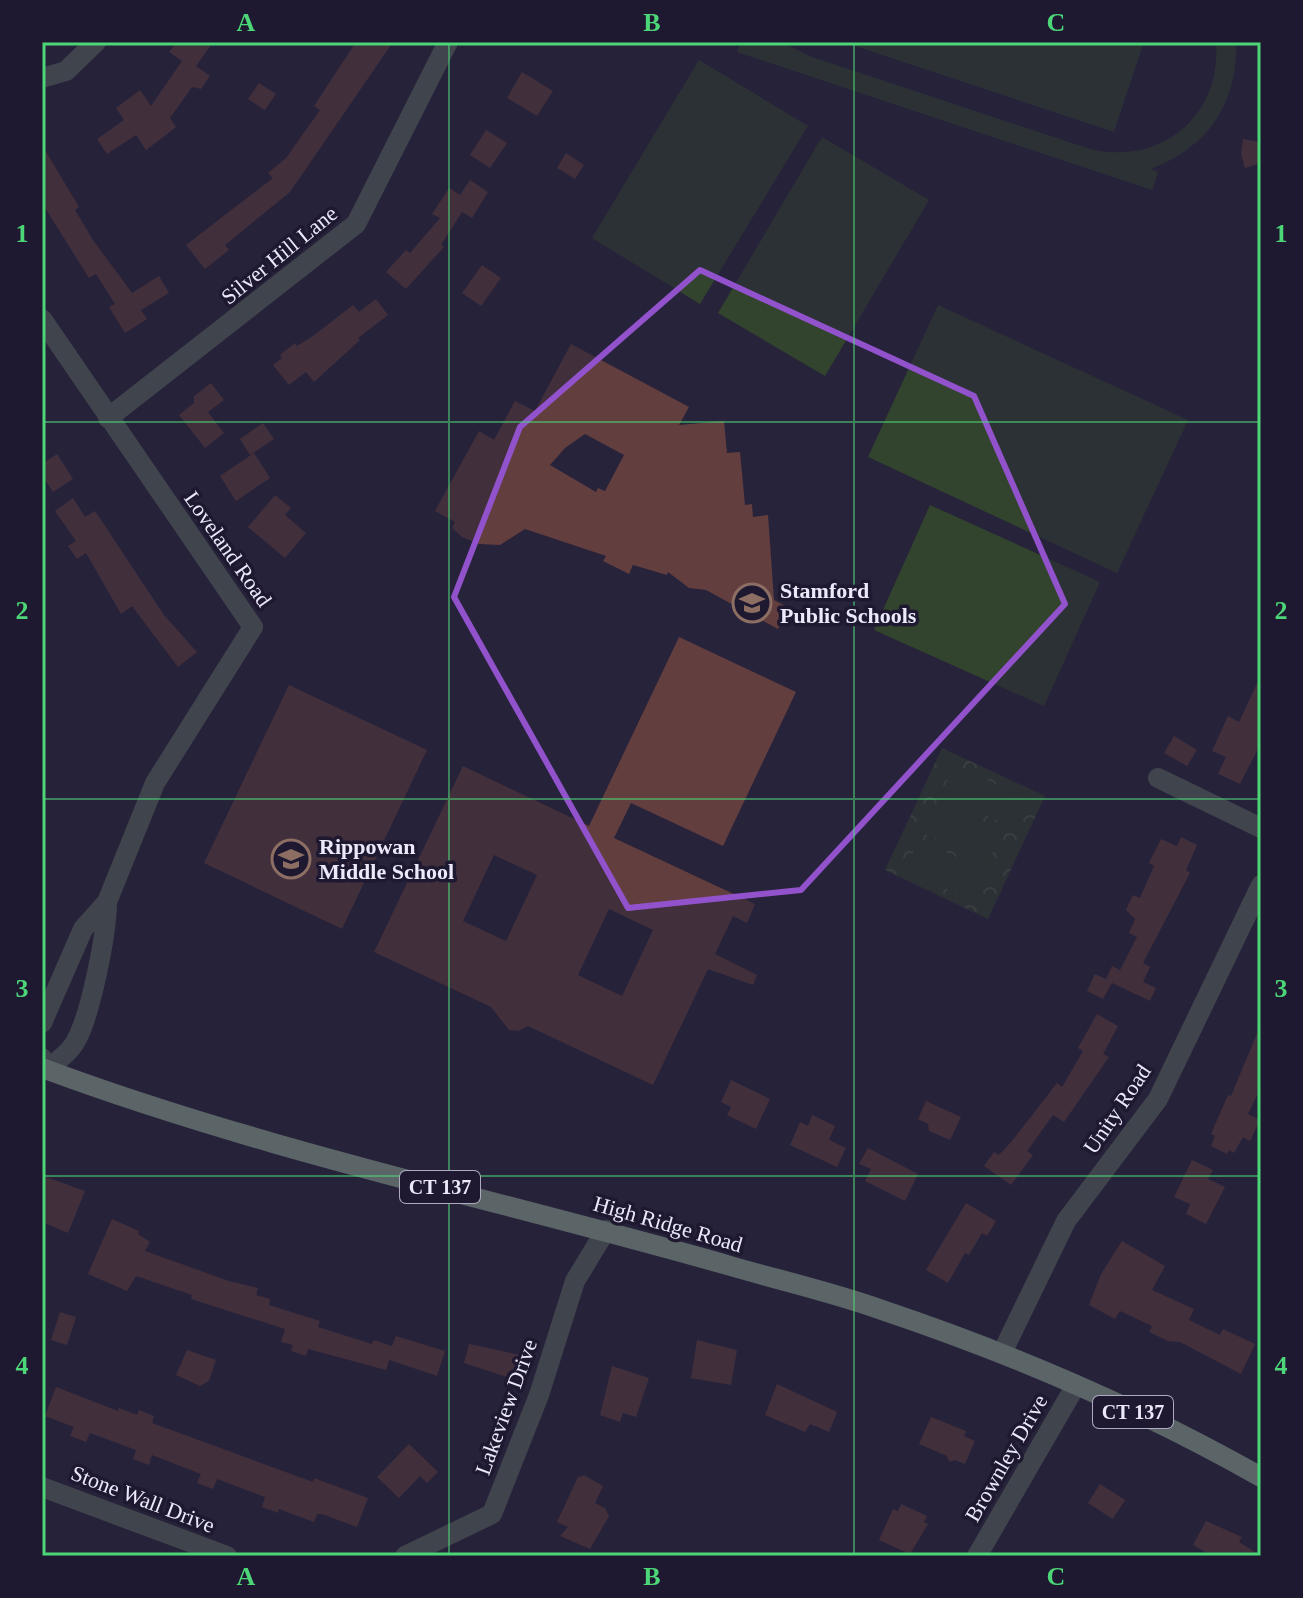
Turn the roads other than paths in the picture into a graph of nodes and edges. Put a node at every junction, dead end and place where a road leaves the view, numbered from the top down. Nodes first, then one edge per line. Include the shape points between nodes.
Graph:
1 (96, 42) edge
2 (448, 42) edge
3 (42, 78) edge
4 (42, 319) edge
5 (108, 418) junction
6 (1158, 778) dead end
7 (1261, 828) edge
8 (1261, 885) edge
9 (107, 902) junction
10 (42, 1023) edge
11 (43, 1065) edge
12 (606, 1230) junction
13 (1002, 1353) junction
14 (1076, 1385) junction
15 (1261, 1477) edge
16 (42, 1487) edge
17 (227, 1556) edge
18 (405, 1556) edge
19 (977, 1556) edge

1 - 3 street via 66,71
2 - 5 street, Silver Hill Lane via 356,224
4 - 5 street, Loveland Road
5 - 9 street, Loveland Road via 253,627 155,783
6 - 7 street
8 - 13 street, Unity Road via 1158,1099 1066,1221
9 - 10 street, Loveland Road via 83,929
9 - 11 street, Loveland Road via 107,925 80,1034 65,1055
11 - 12 main road, High Ridge Road / CT 137 via 257,1139
12 - 13 main road, High Ridge Road / CT 137 via 880,1309
12 - 18 street, Lakeview Drive via 575,1281 539,1395 492,1514
13 - 14 main road, High Ridge Road / CT 137
14 - 15 main road, High Ridge Road / CT 137
14 - 19 street, Brownley Drive
16 - 17 street, Stone Wall Drive

